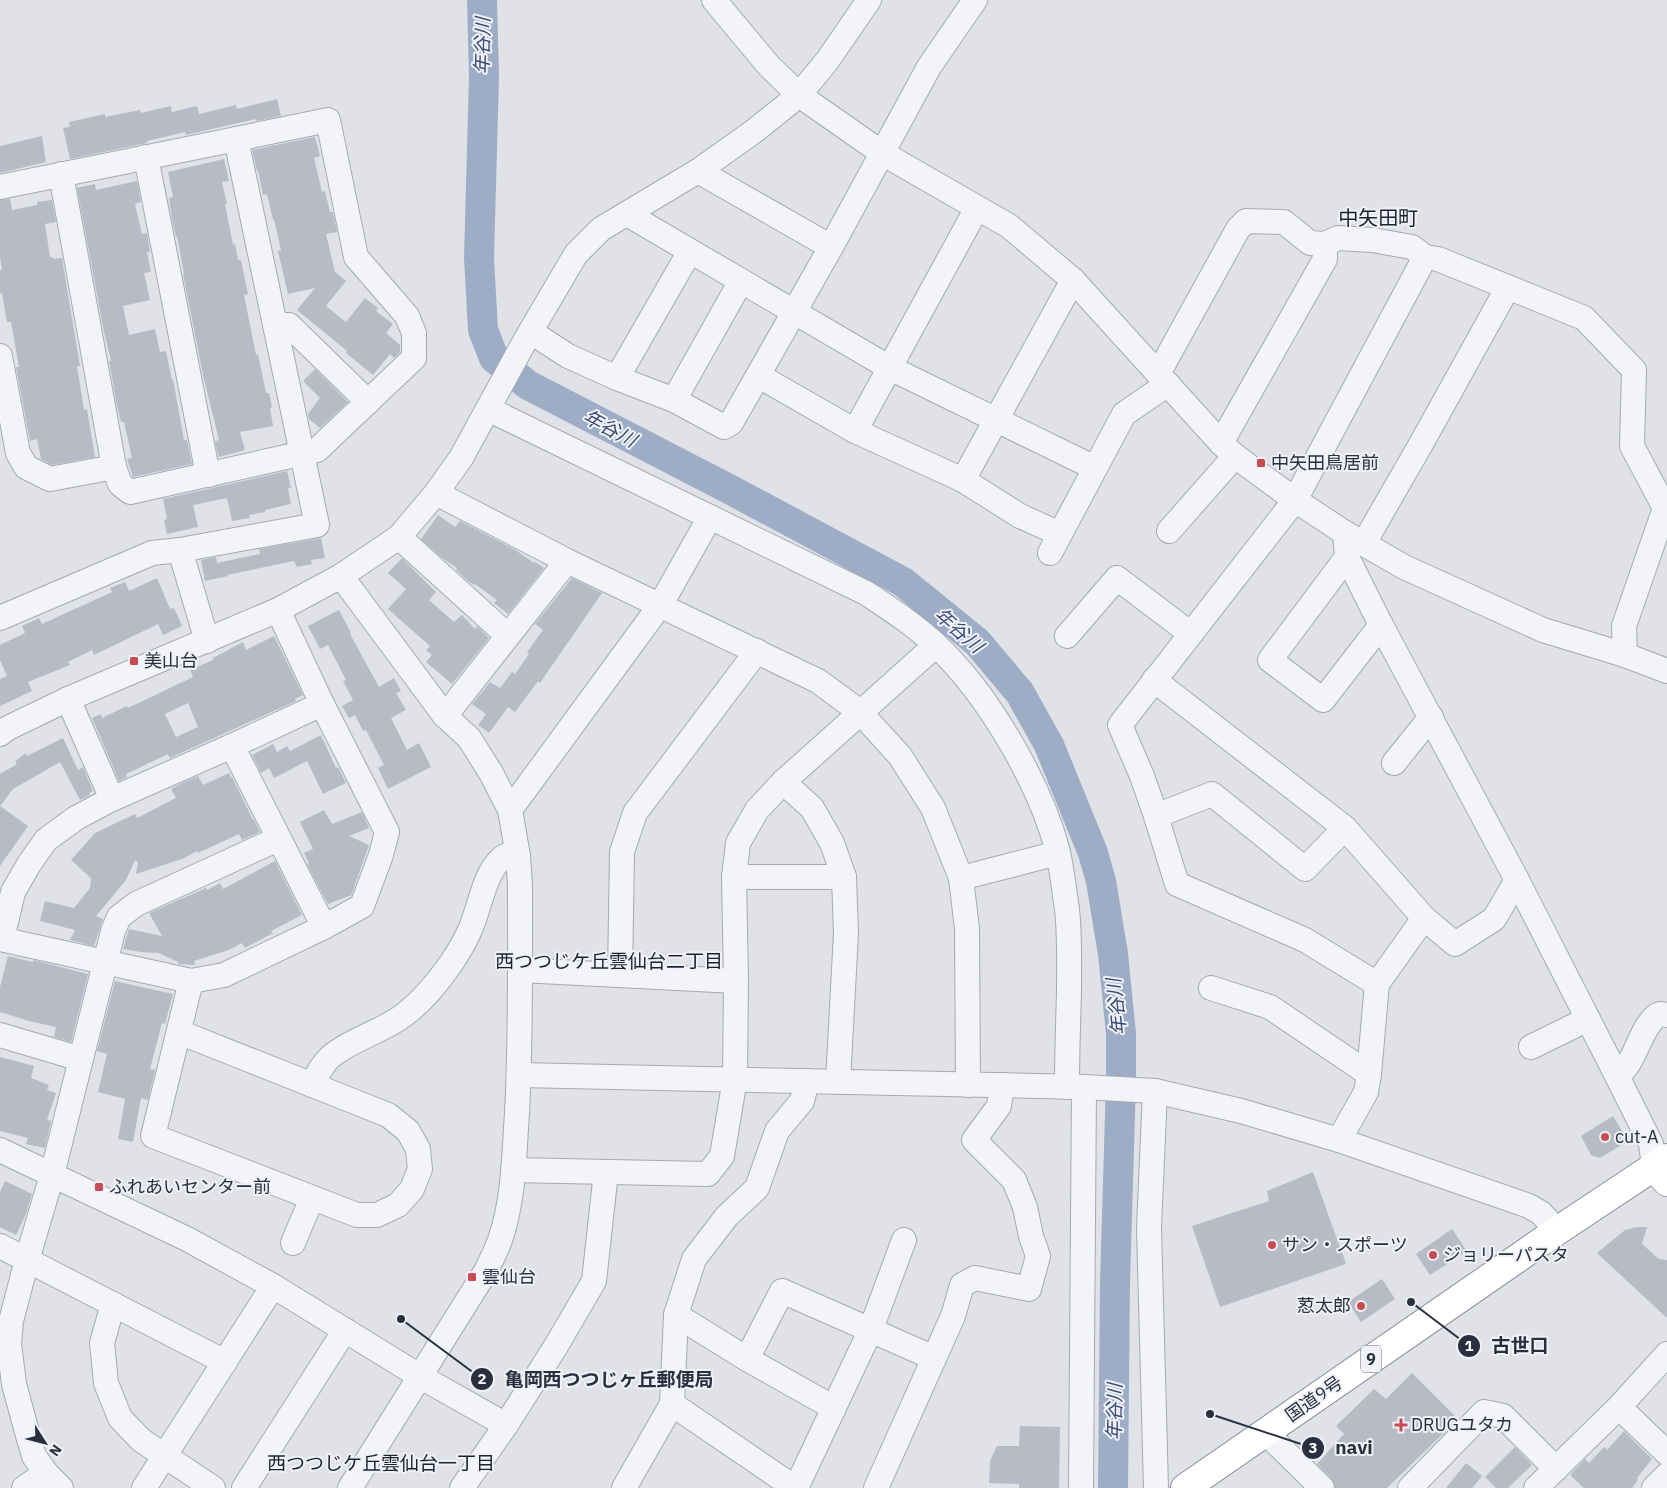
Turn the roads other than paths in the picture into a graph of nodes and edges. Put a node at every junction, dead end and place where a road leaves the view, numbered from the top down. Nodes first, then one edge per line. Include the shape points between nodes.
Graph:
1 (714, 0) edge
2 (869, 0) edge
3 (968, 2) edge
4 (799, 95) junction
5 (236, 139) junction
6 (882, 153) junction
7 (146, 157) junction
8 (698, 171) junction
9 (61, 174) junction
10 (0, 187) edge
11 (978, 208) junction
12 (627, 214) junction
13 (1325, 244) junction
14 (831, 247) junction
15 (690, 251) junction
16 (1425, 257) junction
17 (1073, 280) junction
18 (741, 281) junction
19 (1508, 287) junction
20 (794, 312) junction
21 (275, 325) junction
22 (528, 336) junction
23 (890, 368) junction
24 (1, 370) edge
25 (759, 376) junction
26 (617, 378) junction
27 (1163, 379) junction
28 (492, 400) junction
29 (674, 400) junction
30 (368, 402) junction
31 (997, 420) junction
32 (855, 431) junction
33 (1228, 450) junction
34 (302, 453) junction
35 (114, 467) junction
36 (1095, 468) junction
37 (208, 474) junction
38 (964, 480) junction
39 (436, 493) junction
40 (1295, 500) junction
41 (710, 517) junction
42 (1169, 531) dead end
43 (399, 537) junction
44 (1352, 544) junction
45 (180, 550) junction
46 (567, 561) junction
47 (341, 576) junction
48 (661, 604) junction
49 (278, 610) junction
50 (0, 618) edge
51 (1381, 625) junction
52 (1191, 634) junction
53 (507, 636) junction
54 (1067, 636) dead end
55 (207, 641) junction
56 (936, 644) junction
57 (757, 651) junction
58 (1625, 655) junction
59 (1667, 671) edge
60 (1154, 680) junction
61 (68, 699) junction
62 (322, 704) junction
63 (860, 712) junction
64 (445, 716) junction
65 (1431, 717) junction
66 (0, 734) edge
67 (232, 746) junction
68 (1394, 763) dead end
69 (783, 782) junction
70 (112, 799) junction
71 (510, 810) junction
72 (1156, 816) junction
73 (1345, 828) junction
74 (278, 839) junction
75 (1058, 852) junction
76 (518, 856) junction
77 (734, 877) junction
78 (844, 877) junction
79 (960, 878) junction
80 (1518, 880) junction
81 (1424, 918) junction
82 (324, 927) junction
83 (1, 939) edge
84 (105, 962) junction
85 (520, 970) junction
86 (620, 975) junction
87 (191, 981) junction
88 (736, 981) junction
89 (1377, 984) junction
90 (1211, 988) dead end
91 (1667, 1015) edge
92 (1588, 1019) junction
93 (179, 1032) junction
94 (0, 1035) edge
95 (1531, 1047) dead end
96 (81, 1059) junction
97 (1370, 1074) junction
98 (519, 1075) junction
99 (1617, 1076) junction
100 (735, 1079) junction
101 (807, 1081) junction
102 (838, 1082) junction
103 (968, 1084) junction
104 (312, 1085) junction
105 (1002, 1085) junction
106 (1083, 1087) junction
107 (1150, 1091) junction
108 (1339, 1140) junction
109 (0, 1150) edge
110 (1663, 1169) edge
111 (513, 1170) junction
112 (606, 1172) junction
113 (52, 1175) junction
114 (312, 1198) junction
115 (1557, 1231) junction
116 (904, 1240) dead end
117 (293, 1243) dead end
118 (0, 1246) edge
119 (27, 1260) junction
120 (273, 1286) junction
121 (113, 1304) junction
122 (676, 1315) junction
123 (871, 1329) junction
124 (344, 1330) junction
125 (5, 1341) edge
126 (1667, 1354) edge
127 (934, 1358) junction
128 (747, 1359) junction
129 (225, 1362) junction
130 (421, 1377) junction
131 (672, 1404) junction
132 (1619, 1407) junction
133 (834, 1408) junction
134 (506, 1425) junction
135 (1266, 1432) junction
136 (1667, 1453) edge
137 (165, 1457) junction
138 (1556, 1470) junction
139 (1667, 1475) edge
140 (53, 1480) edge
141 (24, 1488) edge
142 (144, 1488) edge
143 (214, 1488) edge
144 (244, 1488) edge
145 (350, 1488) edge
146 (462, 1488) edge
147 (624, 1488) edge
148 (796, 1488) edge
149 (876, 1488) edge
150 (1081, 1488) edge
151 (1156, 1488) edge
152 (1185, 1488) edge
153 (1322, 1488) edge
154 (1410, 1488) edge
155 (1536, 1488) edge
156 (1654, 1488) edge

1 - 4 street via 769,66
2 - 4 street
3 - 6 street
4 - 6 street
4 - 8 street via 754,132
5 - 7 street
5 - 21 street
5 - 30 street via 328,120 356,257 407,316 414,332 414,358
6 - 11 street
6 - 14 street
7 - 9 street
7 - 37 street
8 - 12 street
8 - 14 street
9 - 10 street
9 - 35 street
11 - 17 street via 1009,226
11 - 23 street
12 - 15 street
12 - 22 street via 601,229 576,254
13 - 16 street via 1338,238 1372,240 1412,247
13 - 27 street via 1310,243 1284,222 1246,221 1238,229
13 - 33 street via 1325,259
14 - 20 street
15 - 18 street
15 - 26 street
16 - 19 street via 1438,259
16 - 40 street
17 - 27 street
17 - 31 street
18 - 20 street
18 - 29 street
19 - 44 street via 1421,444
19 - 58 street via 1584,318 1634,370 1632,446 1664,508 1624,626
20 - 23 street
20 - 25 street
21 - 30 street via 289,325
21 - 34 street
22 - 26 street
22 - 28 street
23 - 31 street
23 - 32 street
24 - 35 street via 18,453 26,467 50,479
25 - 29 street via 731,423 724,427
25 - 32 street
26 - 29 street
27 - 33 street
27 - 36 street via 1124,414
28 - 39 street via 461,458
28 - 41 street
30 - 34 street via 317,450
31 - 36 street
31 - 38 street
32 - 38 street
33 - 40 street
33 - 42 street
34 - 37 street
34 - 45 street via 316,525
35 - 37 street via 120,484 130,492
36 - 38 street via 1055,543
39 - 43 street
39 - 46 street
40 - 44 street
40 - 52 street
41 - 48 street
41 - 56 street via 866,593
43 - 47 street
43 - 53 street
44 - 51 street
44 - 51 street via 1270,660 1323,700
44 - 58 street via 1543,630
45 - 50 street via 152,553
45 - 55 street
46 - 48 street
46 - 53 street
47 - 49 street
47 - 64 street
48 - 57 street
48 - 71 street
49 - 55 street
49 - 62 street
51 - 65 street
52 - 54 street via 1118,578
52 - 60 street
53 - 64 street
55 - 61 street
56 - 63 street
56 - 75 street via 964,676 1006,736 1040,803
57 - 63 street via 818,681
57 - 86 street via 635,813 622,852
58 - 59 street
60 - 72 street via 1120,725
60 - 73 street
61 - 66 street
61 - 70 street
62 - 67 street
62 - 82 street via 386,832 362,906
63 - 69 street
63 - 79 street via 900,756 933,808
64 - 71 street via 469,738
65 - 68 street
65 - 80 street
67 - 70 street
67 - 74 street
69 - 77 street via 757,810 738,843
69 - 78 street via 812,808 832,843
70 - 83 street via 76,818 46,840 13,892
71 - 76 street
72 - 73 street via 1212,794 1305,869
72 - 89 street via 1177,884 1305,940
73 - 81 street
74 - 82 street
74 - 84 street via 136,904 119,917
75 - 79 street
75 - 106 street via 1067,910
76 - 85 street
76 - 104 street via 508,855 500,859 490,872 472,926 459,952 433,989 381,1030 336,1052 321,1068
77 - 78 street
77 - 88 street
78 - 102 street via 846,932
79 - 103 street via 967,929
80 - 81 street via 1494,919 1455,944
80 - 92 street
81 - 89 street
82 - 87 street via 224,975
83 - 84 street
84 - 87 street
84 - 96 street
85 - 86 street
85 - 98 street
86 - 88 street
87 - 93 street
88 - 100 street
89 - 97 street
90 - 97 street via 1270,1007
91 - 99 street via 1657,1015 1645,1030 1629,1063
92 - 95 street
92 - 99 street
93 - 104 street
93 - 114 street via 154,1136
94 - 96 street
96 - 113 street
97 - 108 street via 1366,1092
98 - 100 street
98 - 111 street
99 - 110 street
100 - 101 street
100 - 112 street via 722,1156 708,1174
101 - 102 street
101 - 122 street via 802,1100 777,1131 757,1188 726,1216 694,1259
102 - 103 street
103 - 105 street
104 - 114 street via 388,1115 408,1131 418,1150 420,1169 412,1189 398,1205 377,1215 357,1216
105 - 106 street
105 - 127 street via 999,1106 974,1140 1014,1180 1038,1256 1029,1289 975,1278 962,1285 953,1316
106 - 107 street
106 - 150 street
107 - 108 street via 1241,1111
107 - 151 street via 1149,1227
108 - 115 street via 1529,1206 1541,1213
109 - 113 street
110 - 115 highway, 国道9号 / 9
111 - 112 street
111 - 130 street via 506,1219 493,1256
112 - 134 street via 594,1281
113 - 119 street
113 - 120 street via 187,1239
114 - 117 street
115 - 135 highway, 国道9号 / 9
116 - 123 street
118 - 119 street
119 - 121 street
119 - 125 street
120 - 124 street
120 - 129 street
121 - 129 street
121 - 137 street via 102,1343 106,1383 120,1418 141,1440
122 - 128 street
122 - 131 street
123 - 127 street
123 - 128 street via 782,1291
123 - 133 street
124 - 130 street
124 - 144 street
125 - 140 street via 34,1456
126 - 132 street
127 - 149 street
128 - 133 street
129 - 137 street
130 - 134 street
130 - 145 street
131 - 147 street
131 - 148 street
132 - 136 street
132 - 138 street
133 - 148 street
134 - 146 street
135 - 152 highway, 国道9号 / 9
135 - 153 street
137 - 142 street
137 - 143 street
138 - 154 street via 1503,1416 1484,1412
138 - 155 street
139 - 156 street
140 - 141 street

